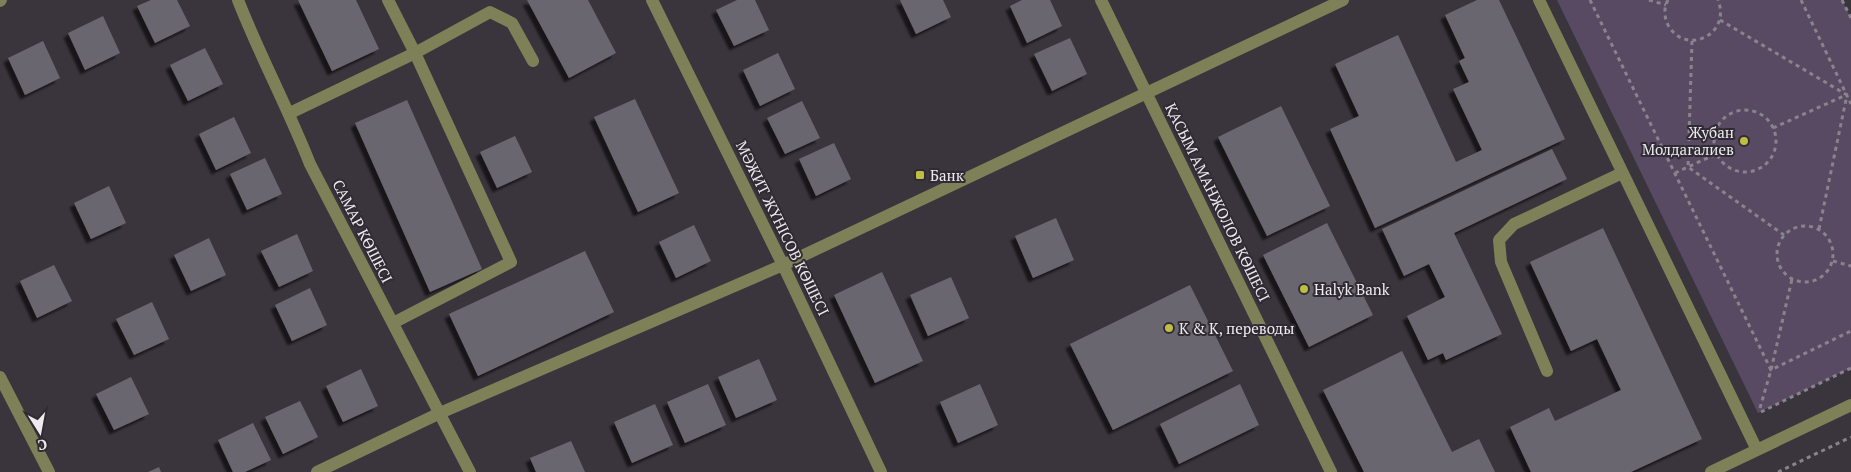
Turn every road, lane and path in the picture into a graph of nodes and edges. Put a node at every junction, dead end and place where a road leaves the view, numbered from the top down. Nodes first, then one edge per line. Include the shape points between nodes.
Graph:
1 (238, 0) edge
2 (388, 0) edge
3 (652, 0) edge
4 (1102, 0) edge
5 (1343, 0) edge
6 (1539, 0) edge
7 (1590, 0) edge
8 (1649, 0) edge
9 (1668, 0) edge
10 (1718, 0) edge
11 (1800, 0) edge
12 (1842, 0) edge
13 (1666, 5) junction
14 (1851, 18) edge
15 (1720, 20) junction
16 (1692, 41) junction
17 (415, 54) junction
18 (533, 61) dead end
19 (1147, 93) junction
20 (1847, 95) junction
21 (1851, 104) edge
22 (290, 113) junction
23 (1773, 128) junction
24 (1716, 154) junction
25 (1688, 167) junction
26 (1622, 173) junction
27 (1675, 173) junction
28 (1819, 229) junction
29 (1784, 235) junction
30 (1833, 261) junction
31 (783, 265) junction
32 (1851, 266) edge
33 (1792, 279) junction
34 (393, 323) junction
35 (1851, 331) edge
36 (1851, 368) edge
37 (1547, 370) dead end
38 (1771, 370) junction
39 (0, 377) edge
40 (1851, 405) edge
41 (440, 413) junction
42 (1851, 437) edge
43 (1757, 450) junction
44 (49, 472) edge
45 (317, 472) edge
46 (470, 472) edge
47 (881, 472) edge
48 (1331, 472) edge
49 (1711, 472) edge
50 (1778, 472) edge

1 - 22 street, САМАР КӨШЕСІ
2 - 17 street
3 - 31 street, МӘЖИТ ЖҮНІСОВ КӨШЕСІ
4 - 19 street, ҚАСЫМ АМАНЖОЛОВ КӨШЕСІ
5 - 19 street
6 - 26 street
7 - 27 path
8 - 13 path
9 - 13 path
10 - 15 path
11 - 20 path
12 - 14 path
13 - 16 path via 1665,18 1670,29 1680,38
15 - 16 path via 1704,39
15 - 20 path
16 - 25 path
17 - 18 street via 490,12 512,23
17 - 22 street
17 - 34 street via 510,262
19 - 31 street
19 - 48 street, ҚАСЫМ АМАНЖОЛОВ КӨШЕСІ
20 - 21 path
20 - 23 path
20 - 28 path
22 - 34 street, САМАР КӨШЕСІ via 310,164
23 - 24 path via 1769,121 1755,113 1732,113 1716,131
23 - 24 path via 1774,152 1758,169 1750,172 1734,170
24 - 25 path
25 - 27 path
25 - 29 path
26 - 37 street via 1514,224 1499,240 1501,262
26 - 43 street
27 - 38 path
28 - 29 path via 1807,225
28 - 30 path via 1833,248
29 - 33 path via 1778,246 1778,259 1782,270
30 - 32 path
30 - 33 path via 1827,272 1816,280
31 - 41 street
31 - 47 street, МӘЖИТ ЖҮНІСОВ КӨШЕСІ
33 - 38 path
34 - 41 street, САМАР КӨШЕСІ
35 - 38 path
36 - 38 path via 1758,413
39 - 44 street
40 - 43 street
41 - 45 street
41 - 46 street, САМАР КӨШЕСІ
42 - 50 path
43 - 49 street

